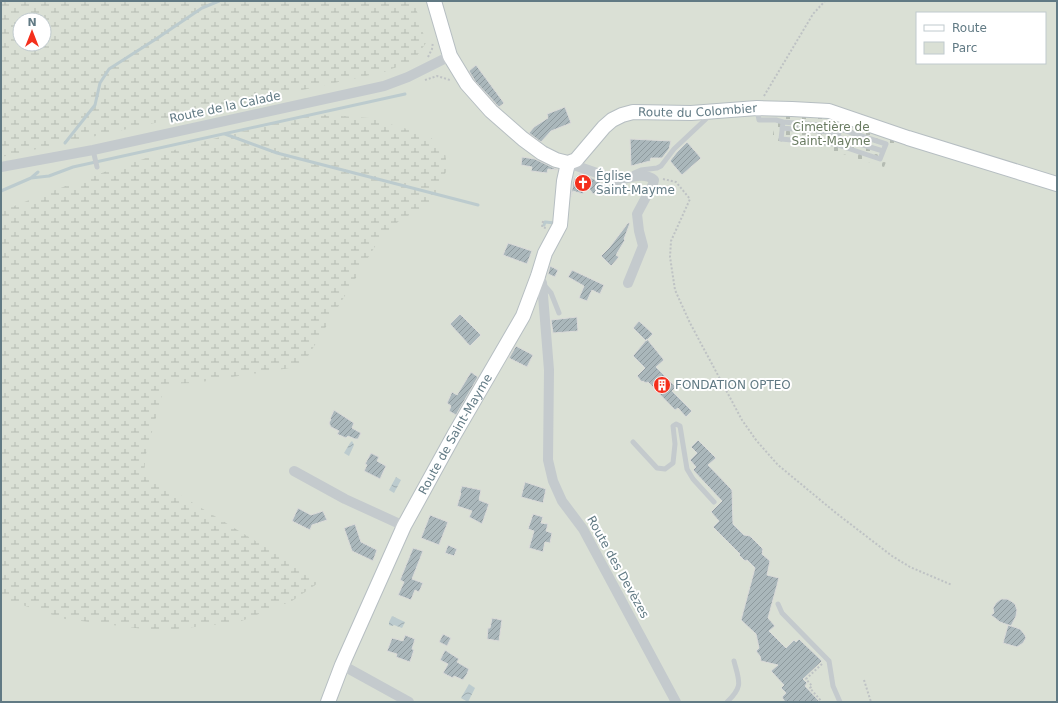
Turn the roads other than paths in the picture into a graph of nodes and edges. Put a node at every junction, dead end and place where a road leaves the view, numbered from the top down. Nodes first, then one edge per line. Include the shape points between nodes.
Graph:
1 (434, 1) edge
2 (450, 56) junction
3 (757, 108) junction
4 (708, 112) junction
5 (783, 122) junction
6 (782, 128) junction
7 (839, 133) junction
8 (835, 144) junction
9 (93, 150) junction
10 (883, 151) junction
11 (568, 163) junction
12 (97, 166) dead end
13 (1, 167) edge
14 (629, 177) junction
15 (617, 180) junction
16 (1057, 184) edge
17 (613, 190) dead end
18 (540, 279) junction
19 (628, 283) dead end
20 (559, 313) dead end
21 (633, 442) dead end
22 (294, 471) dead end
23 (714, 502) dead end
24 (404, 526) junction
25 (778, 604) dead end
26 (734, 661) dead end
27 (342, 665) junction
28 (328, 702) edge
29 (409, 702) edge
30 (676, 702) edge
31 (727, 702) edge
32 (840, 702) edge

1 - 2 street
2 - 9 street, Route de la Calade via 384,86 119,147
2 - 11 street via 466,84 491,111 542,153
3 - 4 street, Route du Colombier
3 - 5 lane via 759,120
3 - 16 street, Route du Colombier via 829,111
4 - 11 street, Route du Colombier via 632,112 622,115 604,127 576,160
4 - 14 lane via 707,118 674,149 661,166 641,170
5 - 6 lane
5 - 7 lane via 831,126
6 - 7 lane
6 - 8 lane via 781,139
7 - 8 lane
7 - 10 lane
7 - 10 lane via 886,144
8 - 10 lane via 880,159
9 - 12 lane
9 - 13 street, Route de la Calade
11 - 15 street
11 - 18 street, Route de Saint-Mayme via 560,225 545,253
14 - 15 street
14 - 19 street via 647,176 654,180 637,214 643,246
15 - 17 lane
18 - 20 lane via 551,293
18 - 24 street, Route de Saint-Mayme via 523,316
18 - 30 street, Route des Devèzes via 550,370 548,460 553,481 562,501 583,529
21 - 23 lane via 657,468 665,469 673,463 673,426 680,426 687,469
22 - 24 street via 345,499
24 - 27 street, Route de Saint-Mayme
25 - 32 lane via 782,613 829,660 833,686
26 - 31 lane via 740,683 734,696
27 - 28 street, Route de Saint-Mayme
27 - 29 street

